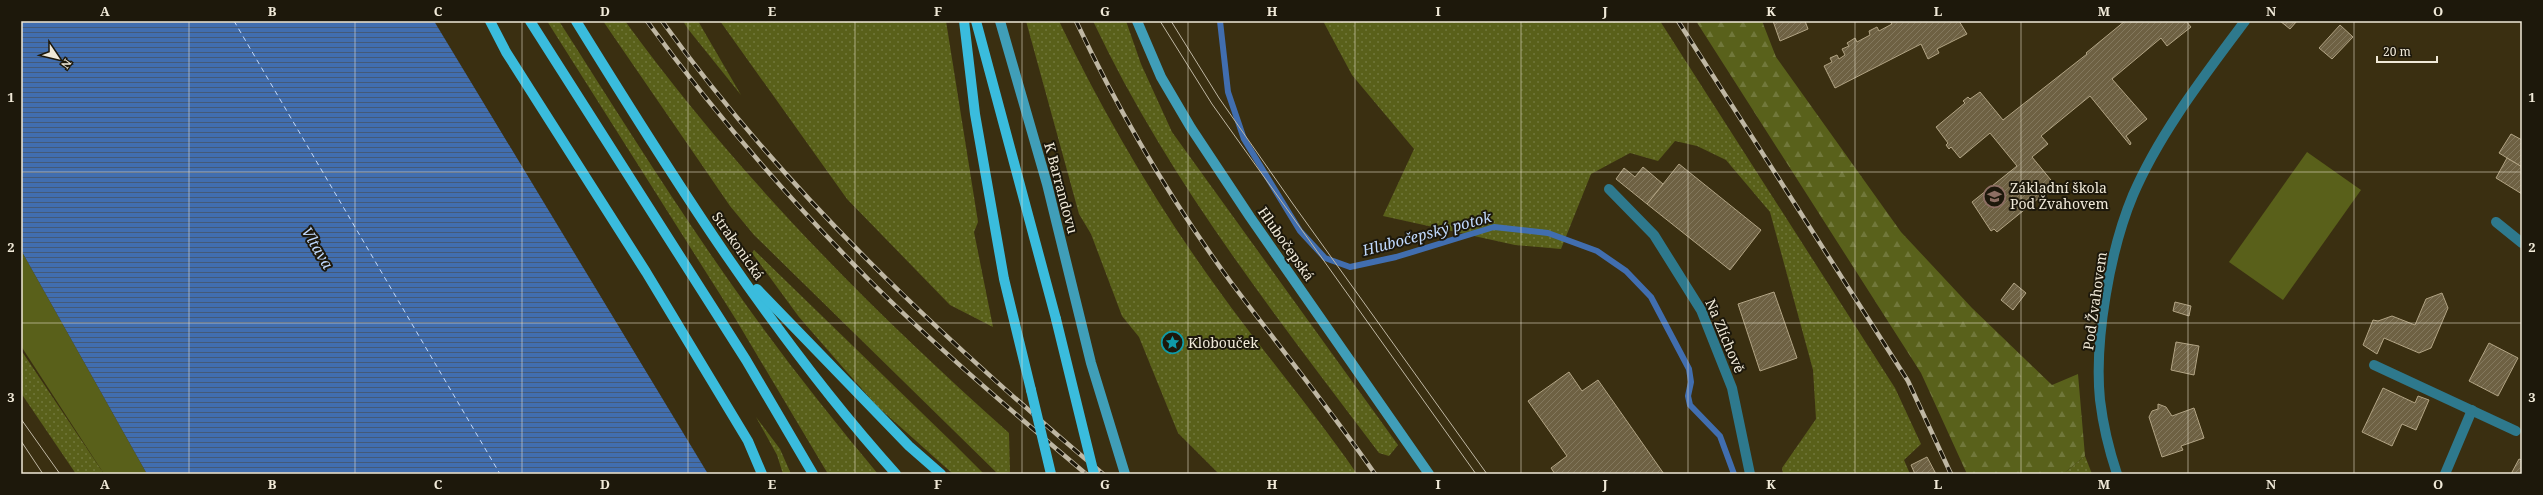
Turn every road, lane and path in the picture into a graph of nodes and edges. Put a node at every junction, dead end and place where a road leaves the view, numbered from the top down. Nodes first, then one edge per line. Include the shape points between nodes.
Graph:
1 (490, 21) edge
2 (530, 21) edge
3 (576, 21) edge
4 (964, 21) edge
5 (976, 21) edge
6 (1000, 21) edge
7 (1137, 21) edge
8 (2245, 21) edge
9 (1609, 189) dead end
10 (2496, 222) dead end
11 (2520, 238) edge
12 (731, 261) junction
13 (2374, 365) dead end
14 (2472, 410) junction
15 (2516, 431) dead end
16 (762, 474) edge
17 (813, 474) edge
18 (896, 474) edge
19 (941, 474) edge
20 (1051, 474) edge
21 (1094, 474) edge
22 (1125, 474) edge
23 (1429, 474) edge
24 (1750, 474) edge
25 (2117, 474) edge
26 (2445, 474) edge

1 - 16 main road via 506,52 646,272 739,427
2 - 17 main road via 742,353
3 - 12 main road, Strakonická via 687,197
4 - 20 main road, bridge via 975,114 1004,279
5 - 21 main road, bridge via 1056,320
6 - 22 street, K Barrandovu via 1047,184 1091,363
7 - 23 street, Hlubočepská via 1161,77 1191,128
8 - 25 street, Pod Žvahovem via 2198,85 2156,153 2134,194 2120,236 2111,271 2101,349 2100,400
9 - 24 street, Na Zlíchově via 1654,235 1701,310 1732,388
10 - 11 street
12 - 18 main road, Strakonická via 785,336
12 - 19 main road via 848,385
13 - 14 street
14 - 15 street
14 - 26 street

